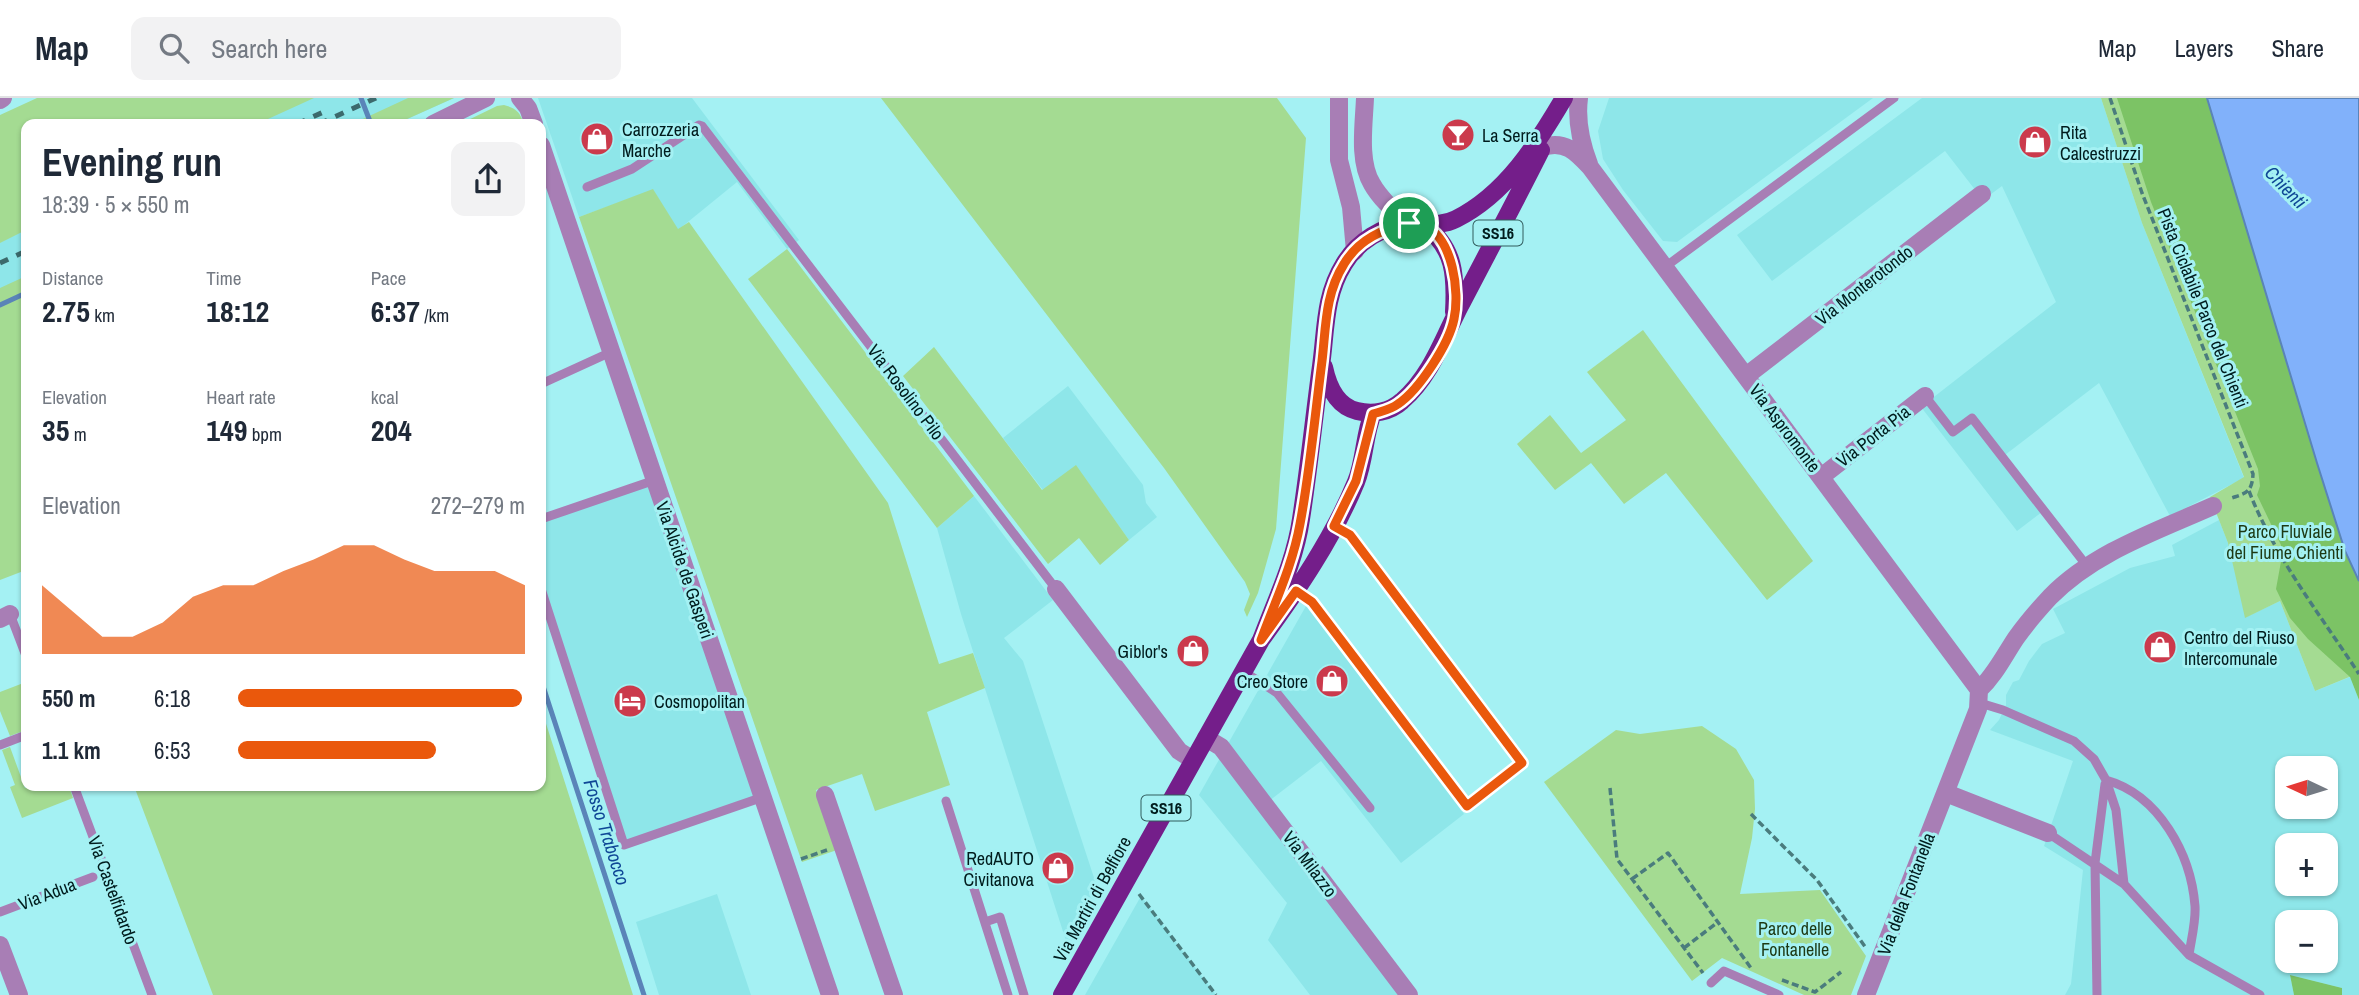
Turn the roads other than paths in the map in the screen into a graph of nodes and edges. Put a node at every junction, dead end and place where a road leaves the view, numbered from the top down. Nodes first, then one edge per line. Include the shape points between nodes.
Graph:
1 (486, 98) edge
2 (520, 98) edge
3 (1339, 98) edge
4 (1365, 98) edge
5 (1564, 98) edge
6 (1570, 98) edge
7 (1579, 98) edge
8 (1894, 98) edge
9 (443, 119) edge
10 (532, 119) edge
11 (1543, 147) junction
12 (546, 160) edge
13 (1590, 167) junction
14 (587, 187) dead end
15 (1982, 194) dead end
16 (1417, 224) junction
17 (1355, 251) junction
18 (1665, 267) junction
19 (1454, 319) junction
20 (611, 352) junction
21 (1322, 357) junction
22 (1746, 376) junction
23 (546, 382) edge
24 (1925, 396) joint
25 (1373, 414) junction
26 (1821, 477) junction
27 (655, 480) junction
28 (2213, 506) road end
29 (546, 517) edge
30 (1334, 526) junction
31 (2087, 566) junction
32 (1056, 589) joint
33 (1296, 591) junction
34 (546, 604) edge
35 (5, 616) edge
36 (1261, 640) junction
37 (21, 646) edge
38 (1243, 671) junction
39 (1979, 697) junction
40 (21, 737) edge
41 (1206, 737) junction
42 (0, 745) edge
43 (1193, 760) junction
44 (2106, 780) junction
45 (76, 791) edge
46 (1946, 793) junction
47 (825, 795) dead end
48 (763, 797) junction
49 (946, 801) dead end
50 (1370, 808) dead end
51 (2048, 833) joint
52 (2095, 863) junction
53 (93, 877) dead end
54 (2124, 884) junction
55 (0, 912) edge
56 (985, 922) junction
57 (0, 945) edge
58 (2189, 955) junction
59 (1711, 983) dead end
60 (19, 995) edge
61 (152, 995) edge
62 (830, 995) edge
63 (894, 995) edge
64 (1008, 995) edge
65 (1024, 995) edge
66 (1062, 995) edge
67 (1409, 995) edge
68 (1779, 995) edge
69 (1866, 995) edge
70 (2097, 995) edge
71 (2260, 995) edge

1 - 9 street
2 - 10 street
3 - 17 street via 1339,160 1351,207
4 - 16 street via 1365,163 1371,183 1391,207
5 - 16 main road, SS16 via 1532,149 1493,194 1455,219
6 - 11 main road, SS16
7 - 13 street, Via Aspromonte via 1581,139
8 - 18 lane
11 - 13 street, Via Aspromonte via 1567,146
11 - 19 main road, SS16
12 - 20 street, Via Alcide de Gasperi
13 - 18 street, Via Aspromonte
14 - 32 lane, Via Rosolino Pilo via 632,169 702,126
15 - 22 street, Via Monterotondo
16 - 17 main road, Via Martiri di Belfiore / SS16 via 1388,228
16 - 19 main road, SS16 via 1438,236 1448,251
17 - 21 main road, Via Martiri di Belfiore / SS16 via 1332,287
18 - 22 street, Via Aspromonte
19 - 25 main road, SS16 via 1437,356 1414,389 1400,403
20 - 23 lane
20 - 27 street, Via Alcide de Gasperi
21 - 25 main road, Via Martiri di Belfiore / SS16 via 1336,398 1356,411
21 - 36 main road, Via Martiri di Belfiore / SS16 via 1296,546
22 - 26 street, Via Aspromonte
24 - 26 street, Via Porta Pia
24 - 31 lane via 1953,432 1972,418
25 - 30 main road, Via Martiri di Belfiore / SS16 via 1356,481
26 - 39 street, Via Aspromonte
27 - 29 lane
27 - 48 street, Via Alcide de Gasperi
28 - 31 street, Via della Fontanella
30 - 33 main road, Via Martiri di Belfiore / SS16
30 - 33 lane via 1350,535 1522,763 1467,806 1312,602
31 - 39 street, Via della Fontanella via 2036,613
32 - 43 street, Via Rosolino Pilo via 1180,751
33 - 36 main road, Via Martiri di Belfiore / SS16
34 - 48 lane via 624,845
35 - 37 lane
36 - 38 main road, Via Martiri di Belfiore / SS16
38 - 41 main road, Via Martiri di Belfiore / SS16
38 - 50 lane via 1277,693
39 - 44 lane via 2074,741 2094,759
39 - 46 street, Via della Fontanella
40 - 42 lane
41 - 43 main road, Via Martiri di Belfiore / SS16
41 - 67 street, Via Milazzo via 1221,747
43 - 66 main road, Via Martiri di Belfiore / SS16
44 - 52 lane
44 - 54 lane via 2116,810
44 - 58 lane via 2146,801 2166,822 2190,880 2196,908
45 - 61 lane, Via Castelfidardo
46 - 51 street
46 - 69 street, Via della Fontanella
47 - 63 street
48 - 62 street, Via Alcide de Gasperi
49 - 56 lane
51 - 52 lane
52 - 54 lane
52 - 70 lane
53 - 55 lane, Via Adua
54 - 58 lane
56 - 64 lane
56 - 65 lane via 1000,917
57 - 60 street
58 - 71 lane
59 - 68 lane via 1724,971

